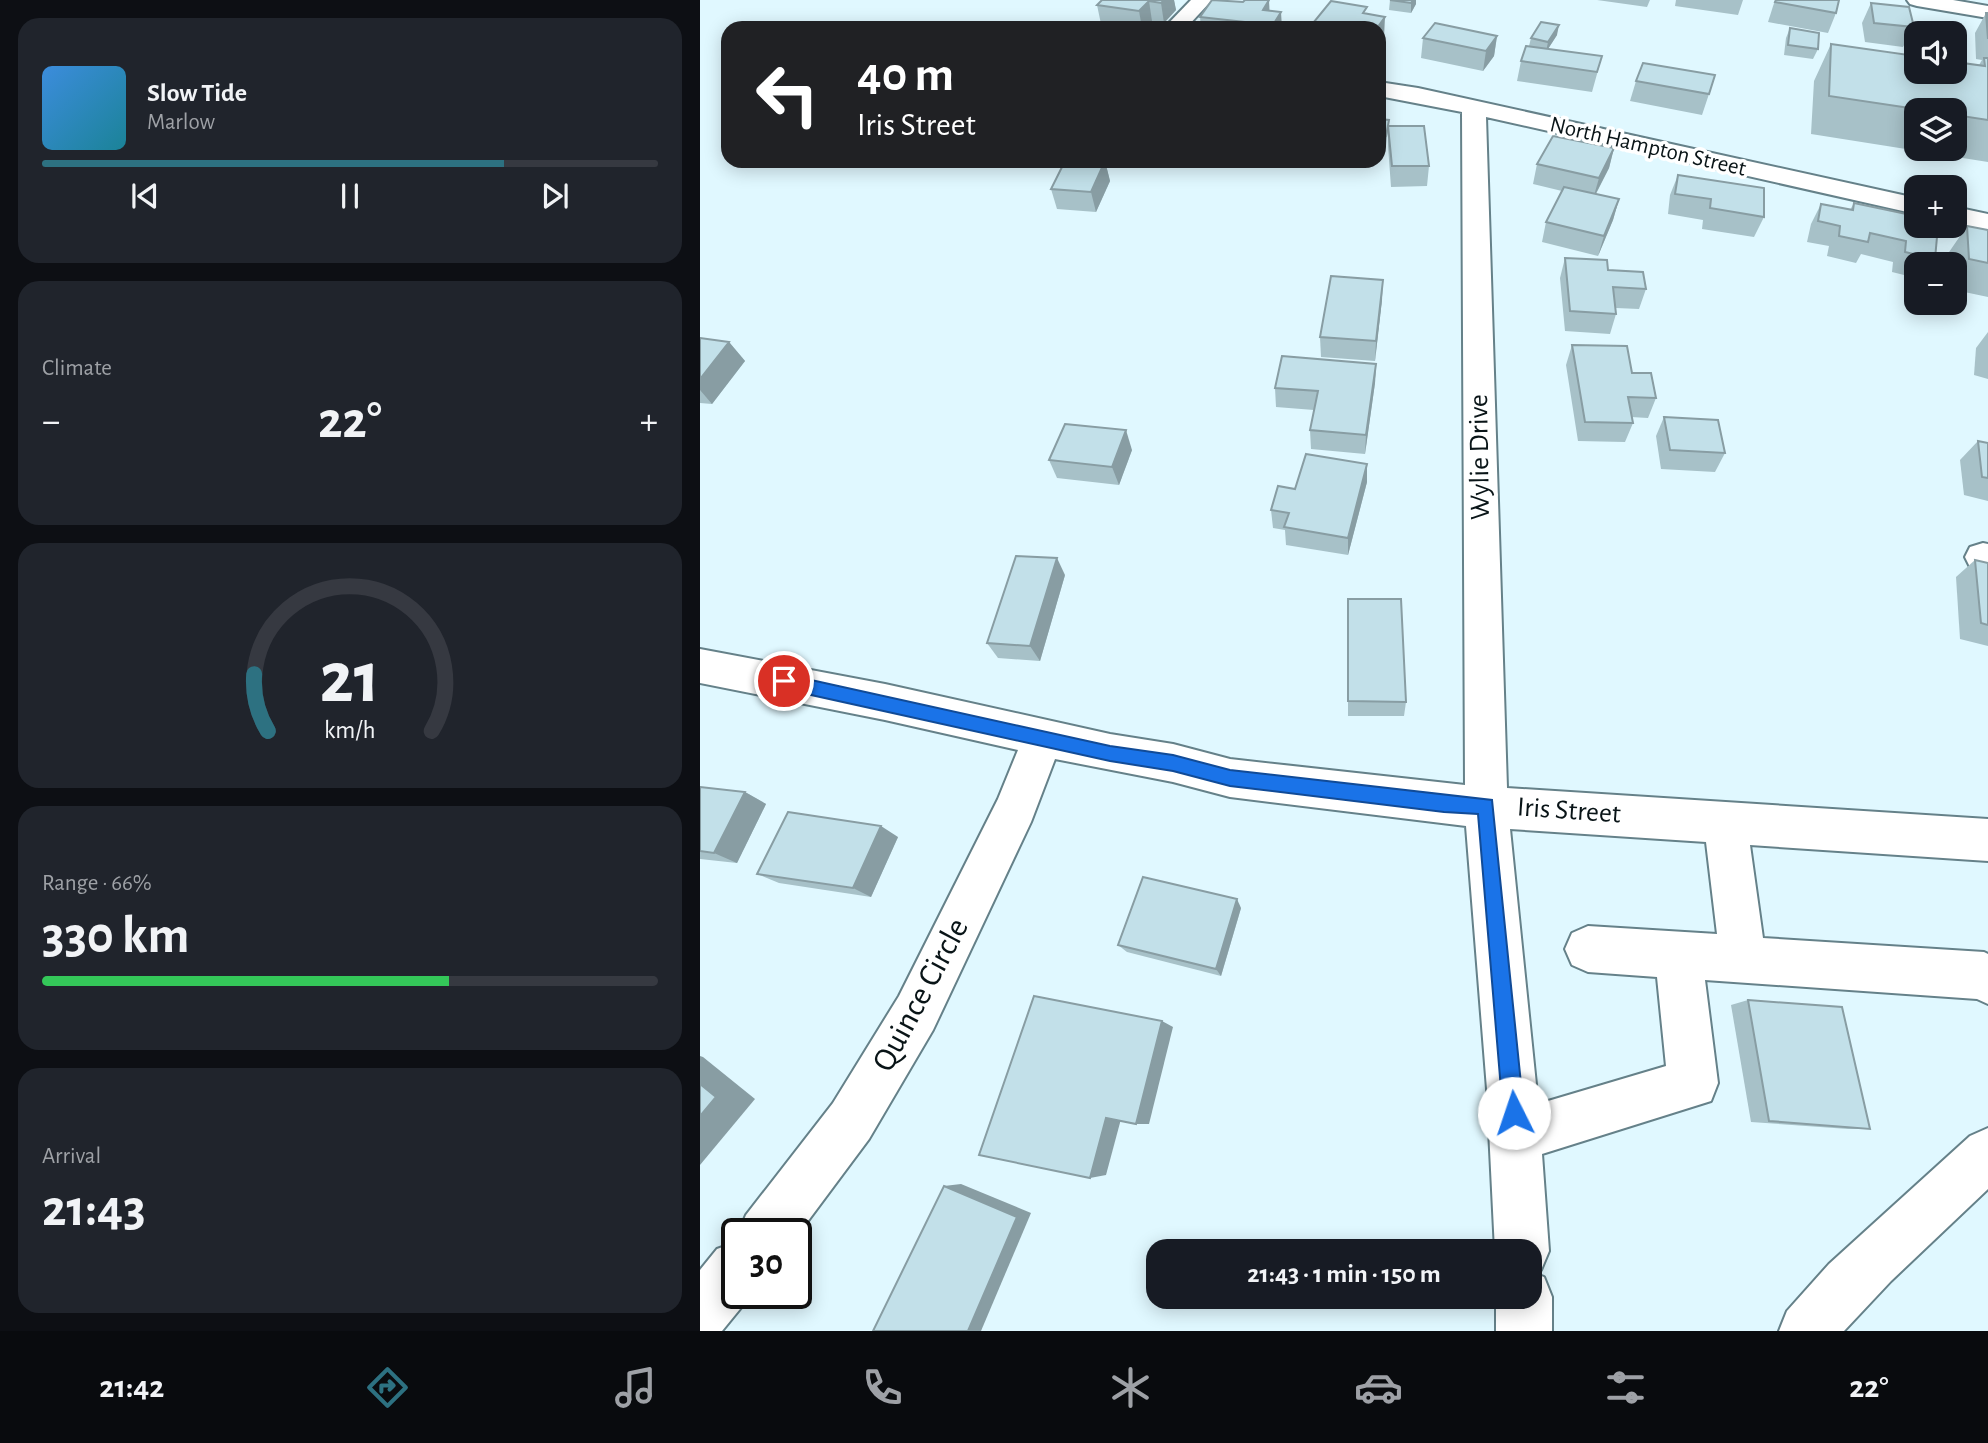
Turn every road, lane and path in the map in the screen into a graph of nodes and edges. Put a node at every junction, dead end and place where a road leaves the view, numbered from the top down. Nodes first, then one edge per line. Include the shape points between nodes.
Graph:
1 (1202, 0) edge
2 (1917, 0) edge
3 (1988, 12) edge
4 (1181, 21) edge
5 (1386, 90) edge
6 (1474, 108) junction
7 (1904, 203) edge
8 (1967, 218) edge
9 (1988, 222) edge
10 (700, 666) edge
11 (1042, 737) junction
12 (1486, 806) junction
13 (1725, 823) junction
14 (1988, 839) edge
15 (1588, 949) dead end
16 (1678, 955) junction
17 (1743, 960) junction
18 (1988, 980) edge
19 (1515, 1137) junction
20 (1988, 1154) edge
21 (777, 1218) edge
22 (1521, 1239) edge
23 (721, 1288) edge
24 (1524, 1309) edge
25 (700, 1313) edge
26 (1524, 1331) edge
27 (1807, 1331) edge

1 - 4 street
2 - 3 street
5 - 6 street, North Hampton Street
6 - 7 street, North Hampton Street
6 - 12 street, Wylie Drive
8 - 9 street
10 - 11 street, Iris Street
11 - 12 street, Iris Street via 1230,778
11 - 21 street, Quince Circle via 1016,808 916,1013 851,1121
12 - 13 street, Iris Street
12 - 19 street, Wylie Drive
13 - 14 street, Iris Street
13 - 17 street
15 - 16 street
16 - 17 street
16 - 19 street via 1693,1083
17 - 18 street via 1984,976
19 - 22 street, Wylie Drive
20 - 27 street via 1881,1253
23 - 25 street
24 - 26 street

